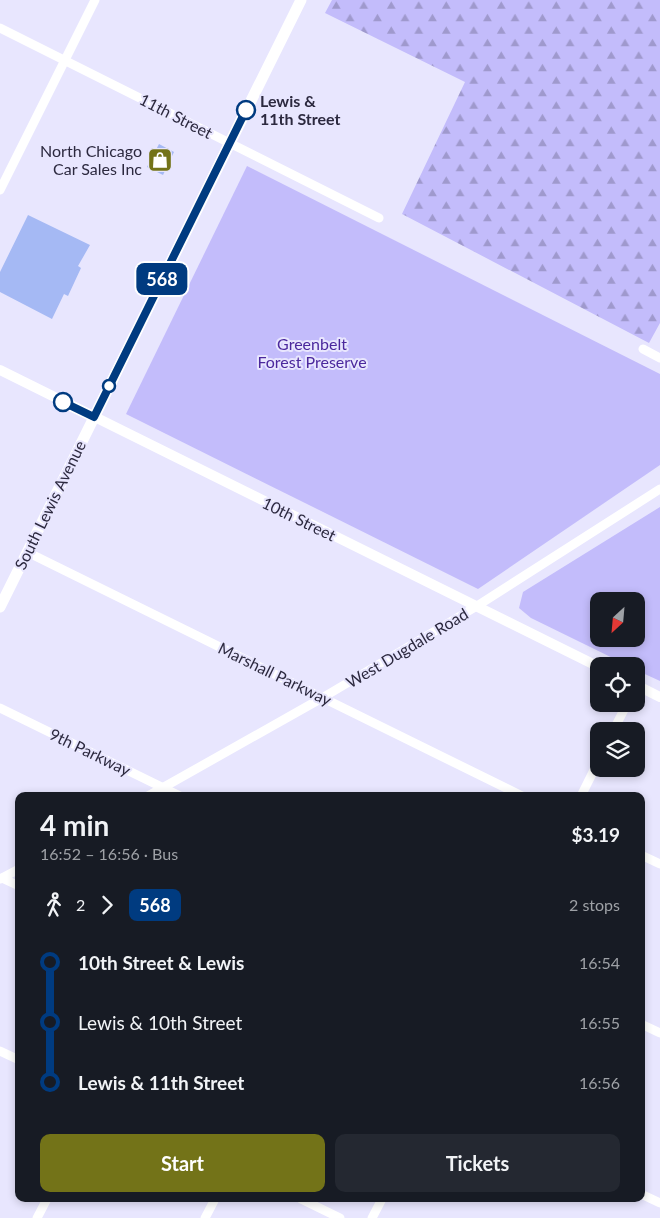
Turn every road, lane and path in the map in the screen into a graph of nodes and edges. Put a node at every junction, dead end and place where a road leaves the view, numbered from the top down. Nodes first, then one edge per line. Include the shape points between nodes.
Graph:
1 (94, 0) edge
2 (301, 0) edge
3 (0, 28) edge
4 (64, 60) junction
5 (230, 143) junction
6 (0, 190) edge
7 (379, 218) dead end
8 (643, 349) dead end
9 (660, 358) edge
10 (0, 370) edge
11 (94, 417) junction
12 (660, 489) edge
13 (27, 552) junction
14 (477, 606) junction
15 (0, 607) edge
16 (590, 662) edge
17 (645, 690) edge
18 (660, 697) edge
19 (322, 698) junction
20 (0, 708) edge
21 (590, 777) edge
22 (163, 788) junction
23 (156, 792) edge
24 (172, 792) edge
25 (514, 792) edge
26 (583, 792) edge
27 (645, 857) edge
28 (660, 864) edge
29 (15, 871) edge
30 (1, 879) edge
31 (15, 884) edge
32 (645, 1026) edge
33 (660, 1033) edge
34 (0, 1051) edge
35 (15, 1058) edge
36 (645, 1196) edge
37 (45, 1202) edge
38 (213, 1202) edge
39 (307, 1202) edge
40 (380, 1202) edge
41 (660, 1203) edge
42 (37, 1218) edge
43 (205, 1218) edge
44 (340, 1218) edge
45 (372, 1218) edge

1 - 4 street
2 - 5 main road, South Lewis Avenue
3 - 4 street, 11th Street
4 - 5 street, 11th Street
4 - 6 street
5 - 7 street, 11th Street
5 - 11 main road, South Lewis Avenue
8 - 9 street
10 - 11 street, 10th Street
11 - 13 main road, South Lewis Avenue
11 - 14 street, 10th Street
12 - 14 street, West Dugdale Road
13 - 15 main road, South Lewis Avenue
13 - 19 street, Marshall Parkway
14 - 16 street, 10th Street
14 - 19 street, West Dugdale Road
17 - 18 street
19 - 22 street, West Dugdale Road
19 - 25 street, Marshall Parkway
20 - 22 street, 9th Parkway
21 - 26 street
22 - 23 street, West Dugdale Road
22 - 24 street, 9th Parkway
27 - 28 street
29 - 30 street
30 - 31 street
32 - 33 street
34 - 35 street
36 - 41 street
37 - 42 street
38 - 43 street
39 - 44 street
40 - 45 street

